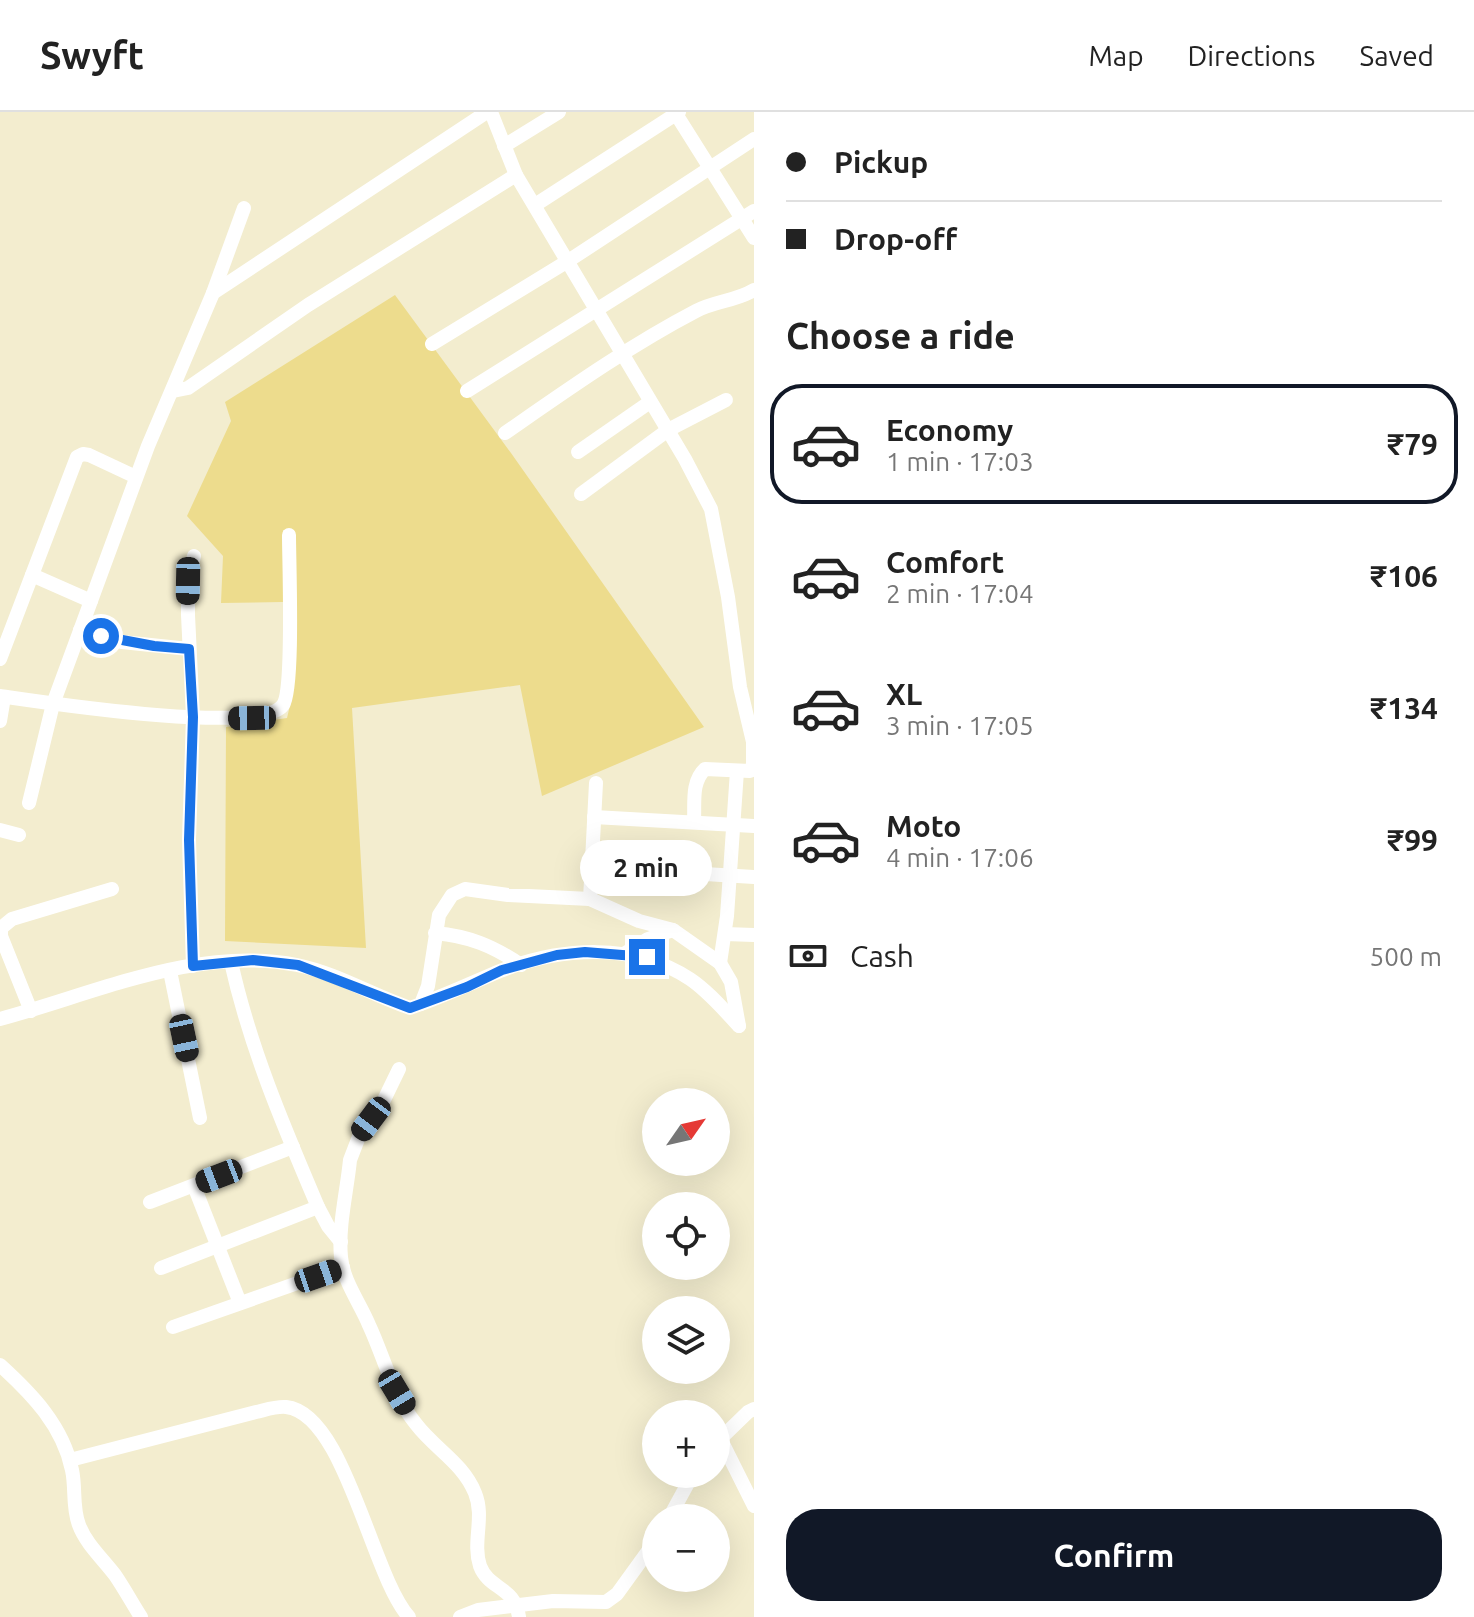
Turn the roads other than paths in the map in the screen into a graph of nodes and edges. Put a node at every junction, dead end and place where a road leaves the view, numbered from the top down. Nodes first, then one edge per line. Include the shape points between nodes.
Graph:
1 (489, 112) edge
2 (559, 112) edge
3 (678, 113) edge
4 (754, 139) edge
5 (504, 146) junction
6 (710, 168) junction
7 (516, 175) junction
8 (535, 205) junction
9 (244, 208) dead end
10 (748, 215) edge
11 (754, 238) edge
12 (568, 261) junction
13 (754, 290) edge
14 (213, 293) junction
15 (596, 309) junction
16 (432, 344) dead end
17 (621, 354) junction
18 (173, 391) junction
19 (467, 391) dead end
20 (726, 400) dead end
21 (650, 402) junction
22 (668, 430) junction
23 (505, 433) dead end
24 (578, 452) dead end
25 (136, 477) junction
26 (581, 494) dead end
27 (289, 535) dead end
28 (194, 556) dead end
29 (32, 575) junction
30 (91, 601) junction
31 (80, 630) junction
32 (189, 649) junction
33 (0, 659) edge
34 (2, 697) edge
35 (53, 704) junction
36 (193, 717) junction
37 (0, 721) edge
38 (737, 771) junction
39 (596, 783) dead end
40 (29, 803) dead end
41 (594, 817) junction
42 (694, 821) junction
43 (733, 823) junction
44 (754, 826) edge
45 (0, 830) edge
46 (19, 835) dead end
47 (591, 867) junction
48 (730, 876) junction
49 (754, 877) edge
50 (112, 889) dead end
51 (590, 899) junction
52 (673, 930) junction
53 (435, 933) junction
54 (725, 934) junction
55 (754, 935) edge
56 (624, 954) junction
57 (231, 962) junction
58 (720, 963) junction
59 (521, 965) junction
60 (193, 966) junction
61 (170, 971) junction
62 (421, 1004) junction
63 (31, 1011) junction
64 (0, 1019) edge
65 (399, 1069) dead end
66 (200, 1118) dead end
67 (293, 1147) junction
68 (194, 1186) junction
69 (150, 1202) dead end
70 (318, 1207) junction
71 (341, 1242) junction
72 (218, 1247) junction
73 (343, 1267) junction
74 (161, 1268) dead end
75 (240, 1303) junction
76 (173, 1327) dead end
77 (0, 1365) edge
78 (754, 1409) edge
79 (730, 1430) edge
80 (70, 1460) junction
81 (730, 1462) edge
82 (754, 1506) edge
83 (642, 1559) edge
84 (518, 1611) edge
85 (141, 1617) edge
86 (409, 1617) edge
87 (460, 1617) edge

1 - 5 street
1 - 14 street
2 - 5 street
3 - 6 street
3 - 8 street
4 - 6 street
5 - 7 street
6 - 10 street
6 - 12 street
7 - 8 street
7 - 18 street via 308,305 188,388
8 - 12 street
9 - 14 street
10 - 11 street
10 - 15 street
12 - 15 street
12 - 16 street
13 - 17 street via 700,308
14 - 18 street
15 - 17 street
15 - 19 street
17 - 21 street
17 - 23 street
18 - 25 street
20 - 22 street
21 - 22 street
21 - 24 street
22 - 26 street
22 - 38 street via 711,509 753,742 750,771
25 - 29 street via 89,455 77,457
25 - 30 street
27 - 36 street via 285,703 277,712 252,718
28 - 32 street via 188,581
29 - 30 street
29 - 33 street
30 - 31 street
31 - 32 street via 122,642
31 - 35 street
32 - 36 street
34 - 35 street
34 - 37 street
35 - 36 street
35 - 40 street
36 - 60 street
38 - 42 street via 701,772
38 - 43 street
39 - 41 street
41 - 42 street
41 - 47 street
42 - 43 street
43 - 44 street
43 - 48 street
45 - 46 street
47 - 48 street
47 - 51 street
48 - 49 street
48 - 54 street
50 - 63 street via 12,919 1,928
51 - 52 street
51 - 53 street via 465,889 444,906
52 - 56 street
52 - 58 street
53 - 59 street via 495,947
53 - 62 street
54 - 55 street
54 - 58 street
56 - 58 street via 647,957 690,979 739,1026 731,982
56 - 59 street via 585,952
57 - 60 street
57 - 62 street via 298,965 410,1008
57 - 67 street via 249,1036
59 - 62 street
60 - 61 street
61 - 63 street
61 - 66 street
63 - 64 street
65 - 71 street via 355,1145
67 - 68 street
67 - 70 street
68 - 69 street
68 - 72 street
70 - 71 street
70 - 72 street
71 - 73 street
72 - 74 street
72 - 75 street
73 - 75 street
73 - 84 street via 403,1403 416,1425 459,1467 475,1494 480,1566 513,1596
75 - 76 street
77 - 80 street via 55,1425
78 - 79 street
80 - 85 street via 85,1538
80 - 86 street via 256,1412 296,1409 324,1434 392,1592
81 - 82 street
83 - 84 street via 606,1602 553,1601
84 - 87 street via 478,1610

